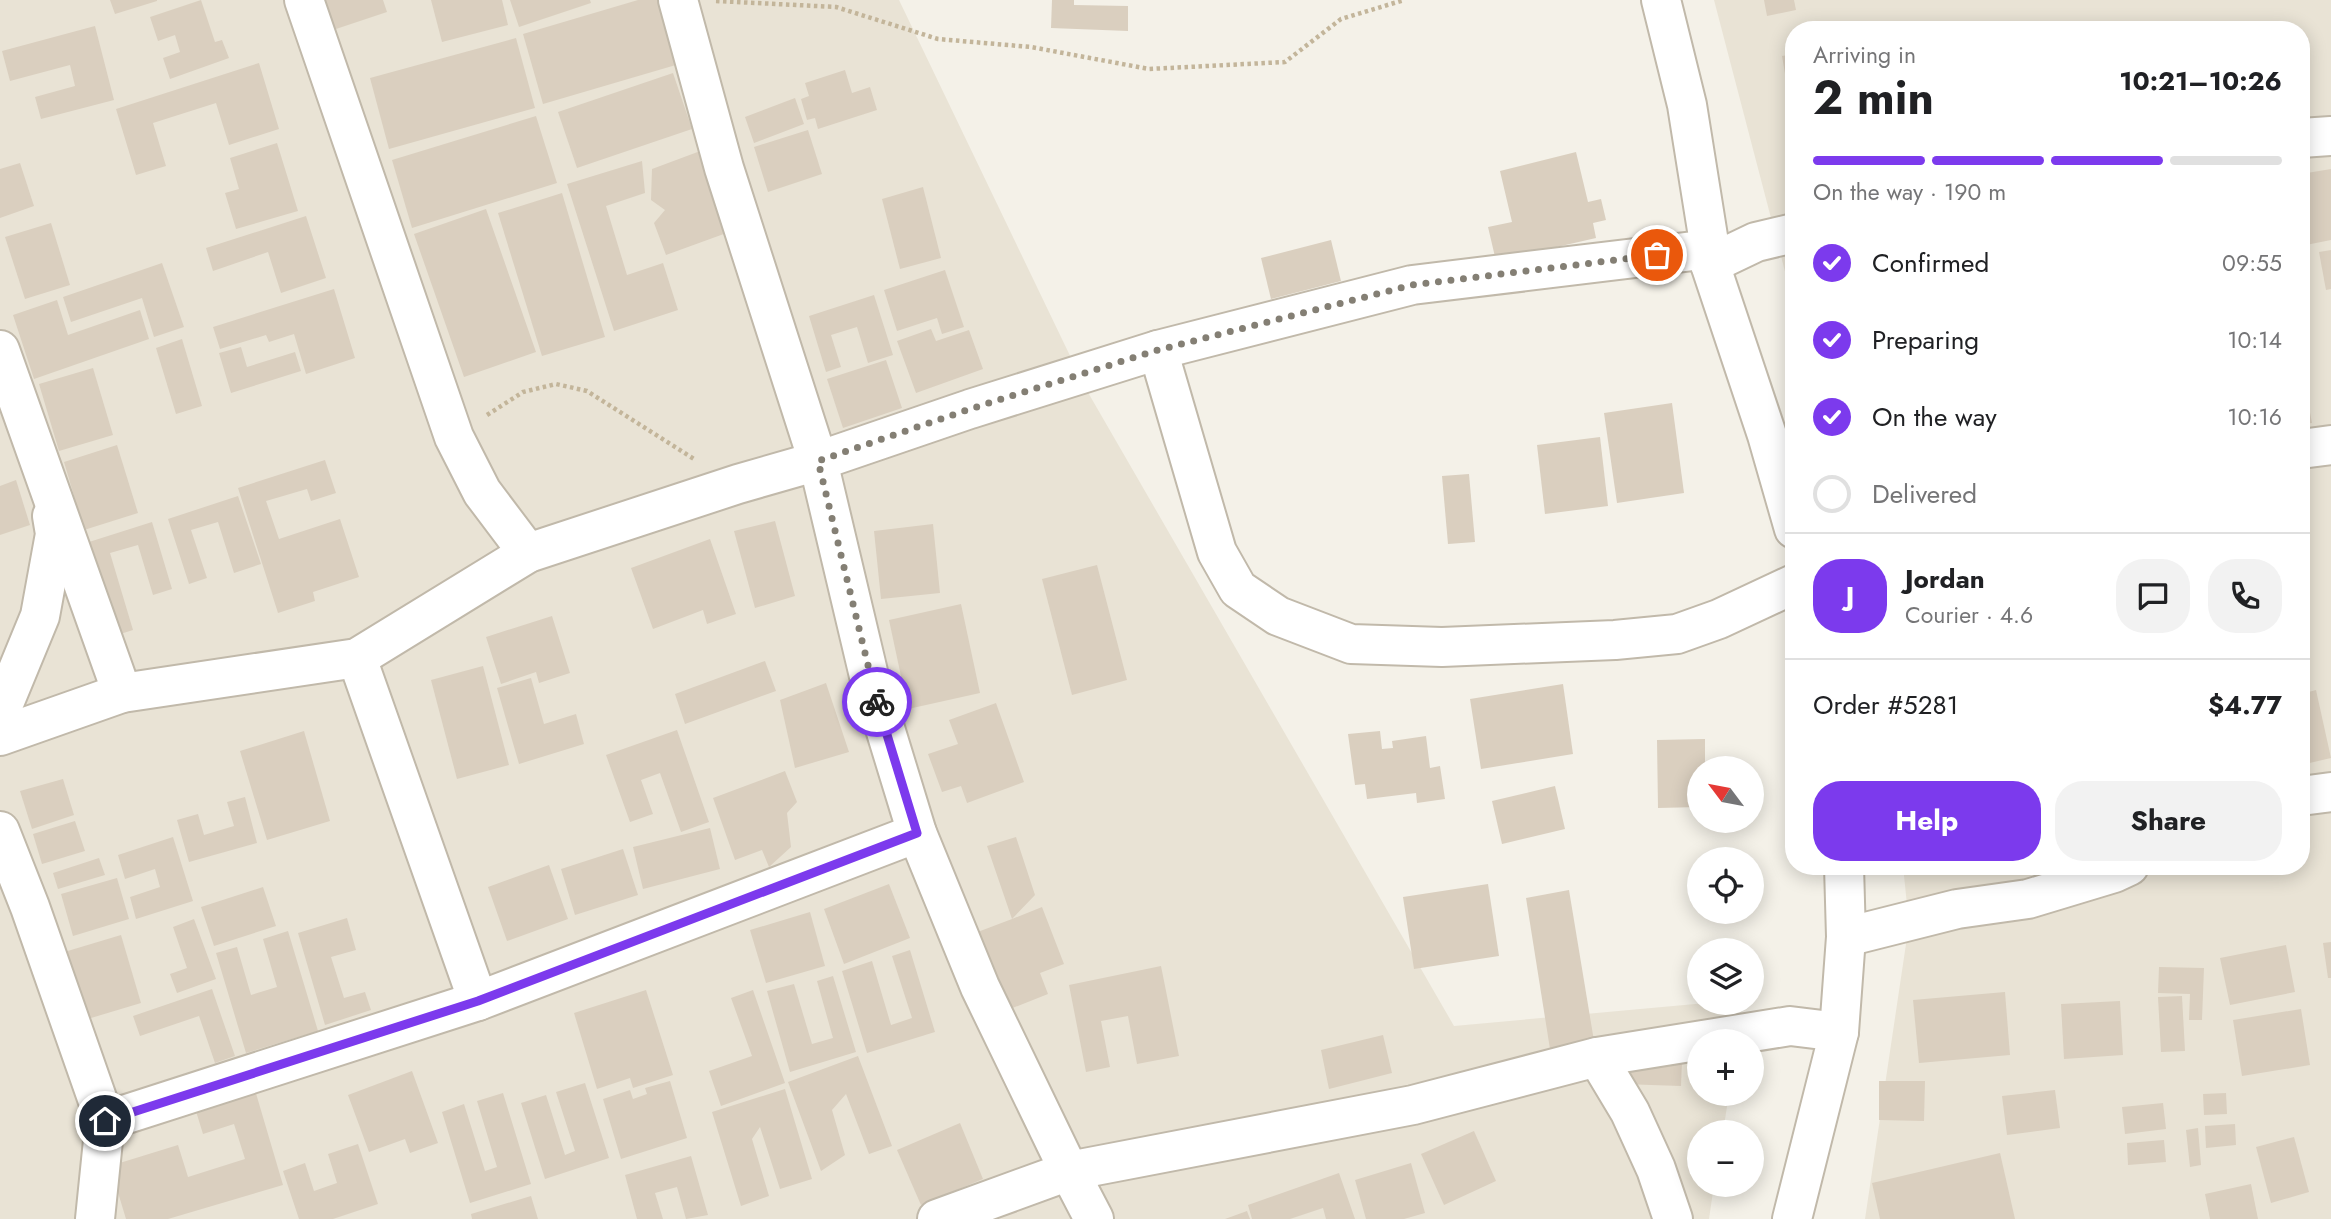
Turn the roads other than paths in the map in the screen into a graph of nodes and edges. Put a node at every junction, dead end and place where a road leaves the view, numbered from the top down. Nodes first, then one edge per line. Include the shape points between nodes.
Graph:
1 (304, 0) edge
2 (1661, 0) edge
3 (696, 1) edge
4 (2331, 136) edge
5 (2310, 137) edge
6 (1785, 235) edge
7 (1710, 257) junction
8 (0, 350) edge
9 (1158, 350) junction
10 (2331, 445) edge
11 (2310, 448) edge
12 (818, 461) junction
13 (42, 466) junction
14 (1785, 498) edge
15 (528, 553) junction
16 (1785, 588) edge
17 (357, 657) junction
18 (122, 693) junction
19 (0, 713) edge
20 (0, 736) edge
21 (2331, 792) edge
22 (2310, 795) edge
23 (0, 831) edge
24 (917, 833) junction
25 (1844, 875) edge
26 (2107, 875) edge
27 (1846, 937) junction
28 (478, 1001) junction
29 (1839, 1032) junction
30 (1597, 1057) junction
31 (105, 1121) junction
32 (1069, 1171) junction
33 (95, 1219) edge
34 (937, 1219) edge
35 (1094, 1219) edge
36 (1674, 1219) edge
37 (1793, 1219) edge

1 - 15 street via 454,437 482,492
2 - 7 street via 1687,105
3 - 12 street via 724,168
4 - 5 street
6 - 7 street
7 - 9 street via 1412,285
7 - 14 street
8 - 13 street
9 - 12 street
9 - 16 street via 1217,552 1238,589 1278,616 1351,644 1442,646 1677,634
10 - 11 street
12 - 15 street
12 - 24 street via 869,676
13 - 18 street
13 - 19 street via 55,534 40,616
15 - 17 street
17 - 18 street
17 - 28 street
18 - 20 street
21 - 22 street
23 - 31 street
24 - 28 street
24 - 32 street via 980,987
25 - 27 street
26 - 27 street via 2028,899 1957,909
27 - 29 street
28 - 31 street
29 - 30 street via 1790,1026
29 - 37 street
30 - 32 street via 1413,1105
30 - 36 street via 1630,1112
31 - 33 street
32 - 34 street
32 - 35 street

